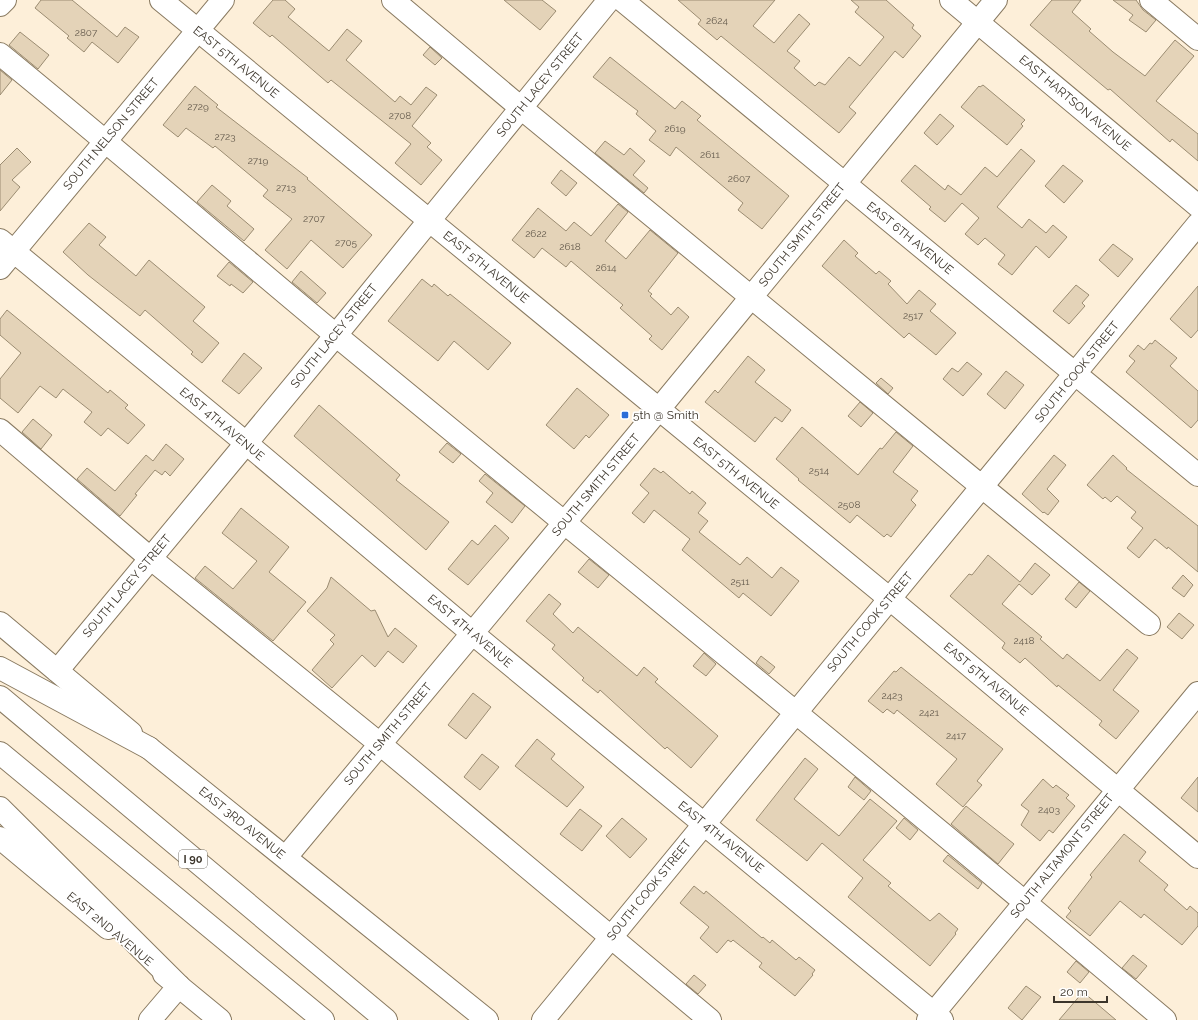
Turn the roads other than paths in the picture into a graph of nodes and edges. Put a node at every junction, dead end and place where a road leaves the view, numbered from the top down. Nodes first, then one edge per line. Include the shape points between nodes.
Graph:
1 (4, 0) edge
2 (161, 0) edge
3 (223, 0) edge
4 (393, 0) edge
5 (609, 0) edge
6 (622, 0) edge
7 (951, 0) edge
8 (996, 0) edge
9 (1151, 0) edge
10 (0, 5) edge
11 (978, 22) junction
12 (197, 30) junction
13 (1198, 39) edge
14 (0, 54) edge
15 (521, 108) junction
16 (106, 140) junction
17 (843, 184) junction
18 (1198, 206) edge
19 (429, 220) junction
20 (1198, 224) edge
21 (4, 253) edge
22 (751, 297) junction
23 (336, 335) junction
24 (1076, 373) junction
25 (659, 409) junction
26 (0, 430) edge
27 (246, 443) junction
28 (1198, 475) edge
29 (983, 486) junction
30 (565, 522) junction
31 (150, 558) junction
32 (890, 599) junction
33 (0, 623) edge
34 (1149, 624) dead end
35 (472, 633) junction
36 (0, 668) edge
37 (57, 670) junction
38 (1198, 693) edge
39 (0, 697) edge
40 (795, 713) junction
41 (380, 744) junction
42 (149, 748) junction
43 (0, 753) edge
44 (1117, 790) junction
45 (0, 808) edge
46 (704, 823) junction
47 (0, 838) edge
48 (286, 857) junction
49 (1198, 857) edge
50 (1025, 902) junction
51 (610, 937) junction
52 (179, 986) junction
53 (935, 1018) edge
54 (150, 1020) edge
55 (220, 1020) edge
56 (323, 1020) edge
57 (386, 1020) edge
58 (487, 1020) edge
59 (543, 1020) edge
60 (710, 1020) edge
61 (1165, 1020) edge

1 - 10 main road
2 - 12 main road, EAST 5TH AVENUE
3 - 12 main road, SOUTH NELSON STREET
4 - 15 main road
5 - 15 main road, SOUTH LACEY STREET
6 - 17 main road, EAST 6TH AVENUE
7 - 11 main road, EAST HARTSON AVENUE
8 - 11 main road, SOUTH SMITH STREET
9 - 13 main road
11 - 17 main road, SOUTH SMITH STREET
11 - 18 main road, EAST HARTSON AVENUE
12 - 16 main road, SOUTH NELSON STREET
12 - 19 main road, EAST 5TH AVENUE
14 - 16 main road
15 - 19 main road, SOUTH LACEY STREET
15 - 22 main road
16 - 21 main road, SOUTH NELSON STREET
16 - 23 main road
17 - 22 main road, SOUTH SMITH STREET
17 - 24 main road, EAST 6TH AVENUE
19 - 23 main road, SOUTH LACEY STREET
19 - 25 main road, EAST 5TH AVENUE
20 - 24 main road, SOUTH COOK STREET
21 - 27 main road, EAST 4TH AVENUE
22 - 25 main road, SOUTH SMITH STREET
22 - 29 main road
23 - 27 main road, SOUTH LACEY STREET
23 - 30 main road
24 - 28 main road, EAST 6TH AVENUE
24 - 29 main road, SOUTH COOK STREET
25 - 30 main road, SOUTH SMITH STREET
25 - 32 main road, EAST 5TH AVENUE
26 - 31 main road
27 - 31 main road, SOUTH LACEY STREET
27 - 35 main road, EAST 4TH AVENUE
29 - 32 main road, SOUTH COOK STREET
29 - 34 main road
30 - 35 main road, SOUTH SMITH STREET
30 - 40 main road
31 - 37 main road, SOUTH LACEY STREET
31 - 41 main road
32 - 40 main road, SOUTH COOK STREET
32 - 44 main road, EAST 5TH AVENUE
33 - 37 main road, EAST 3RD AVENUE
35 - 41 main road, SOUTH SMITH STREET
35 - 46 main road, EAST 4TH AVENUE
36 - 42 main road
37 - 42 main road, EAST 3RD AVENUE
38 - 44 main road, SOUTH ALTAMONT STREET
39 - 57 main road, I 90
40 - 46 main road, SOUTH COOK STREET
40 - 50 main road
41 - 48 main road, SOUTH SMITH STREET
41 - 51 main road
42 - 48 main road, EAST 3RD AVENUE
43 - 56 main road
44 - 49 main road, EAST 5TH AVENUE
44 - 50 main road, SOUTH ALTAMONT STREET
45 - 52 main road
46 - 51 main road, SOUTH COOK STREET
46 - 53 main road, EAST 4TH AVENUE
47 - 52 main road, EAST 2ND AVENUE
48 - 58 main road, EAST 3RD AVENUE
50 - 53 main road, SOUTH ALTAMONT STREET
50 - 61 main road
51 - 59 main road, SOUTH COOK STREET
51 - 60 main road
52 - 54 main road
52 - 55 main road, EAST 2ND AVENUE

